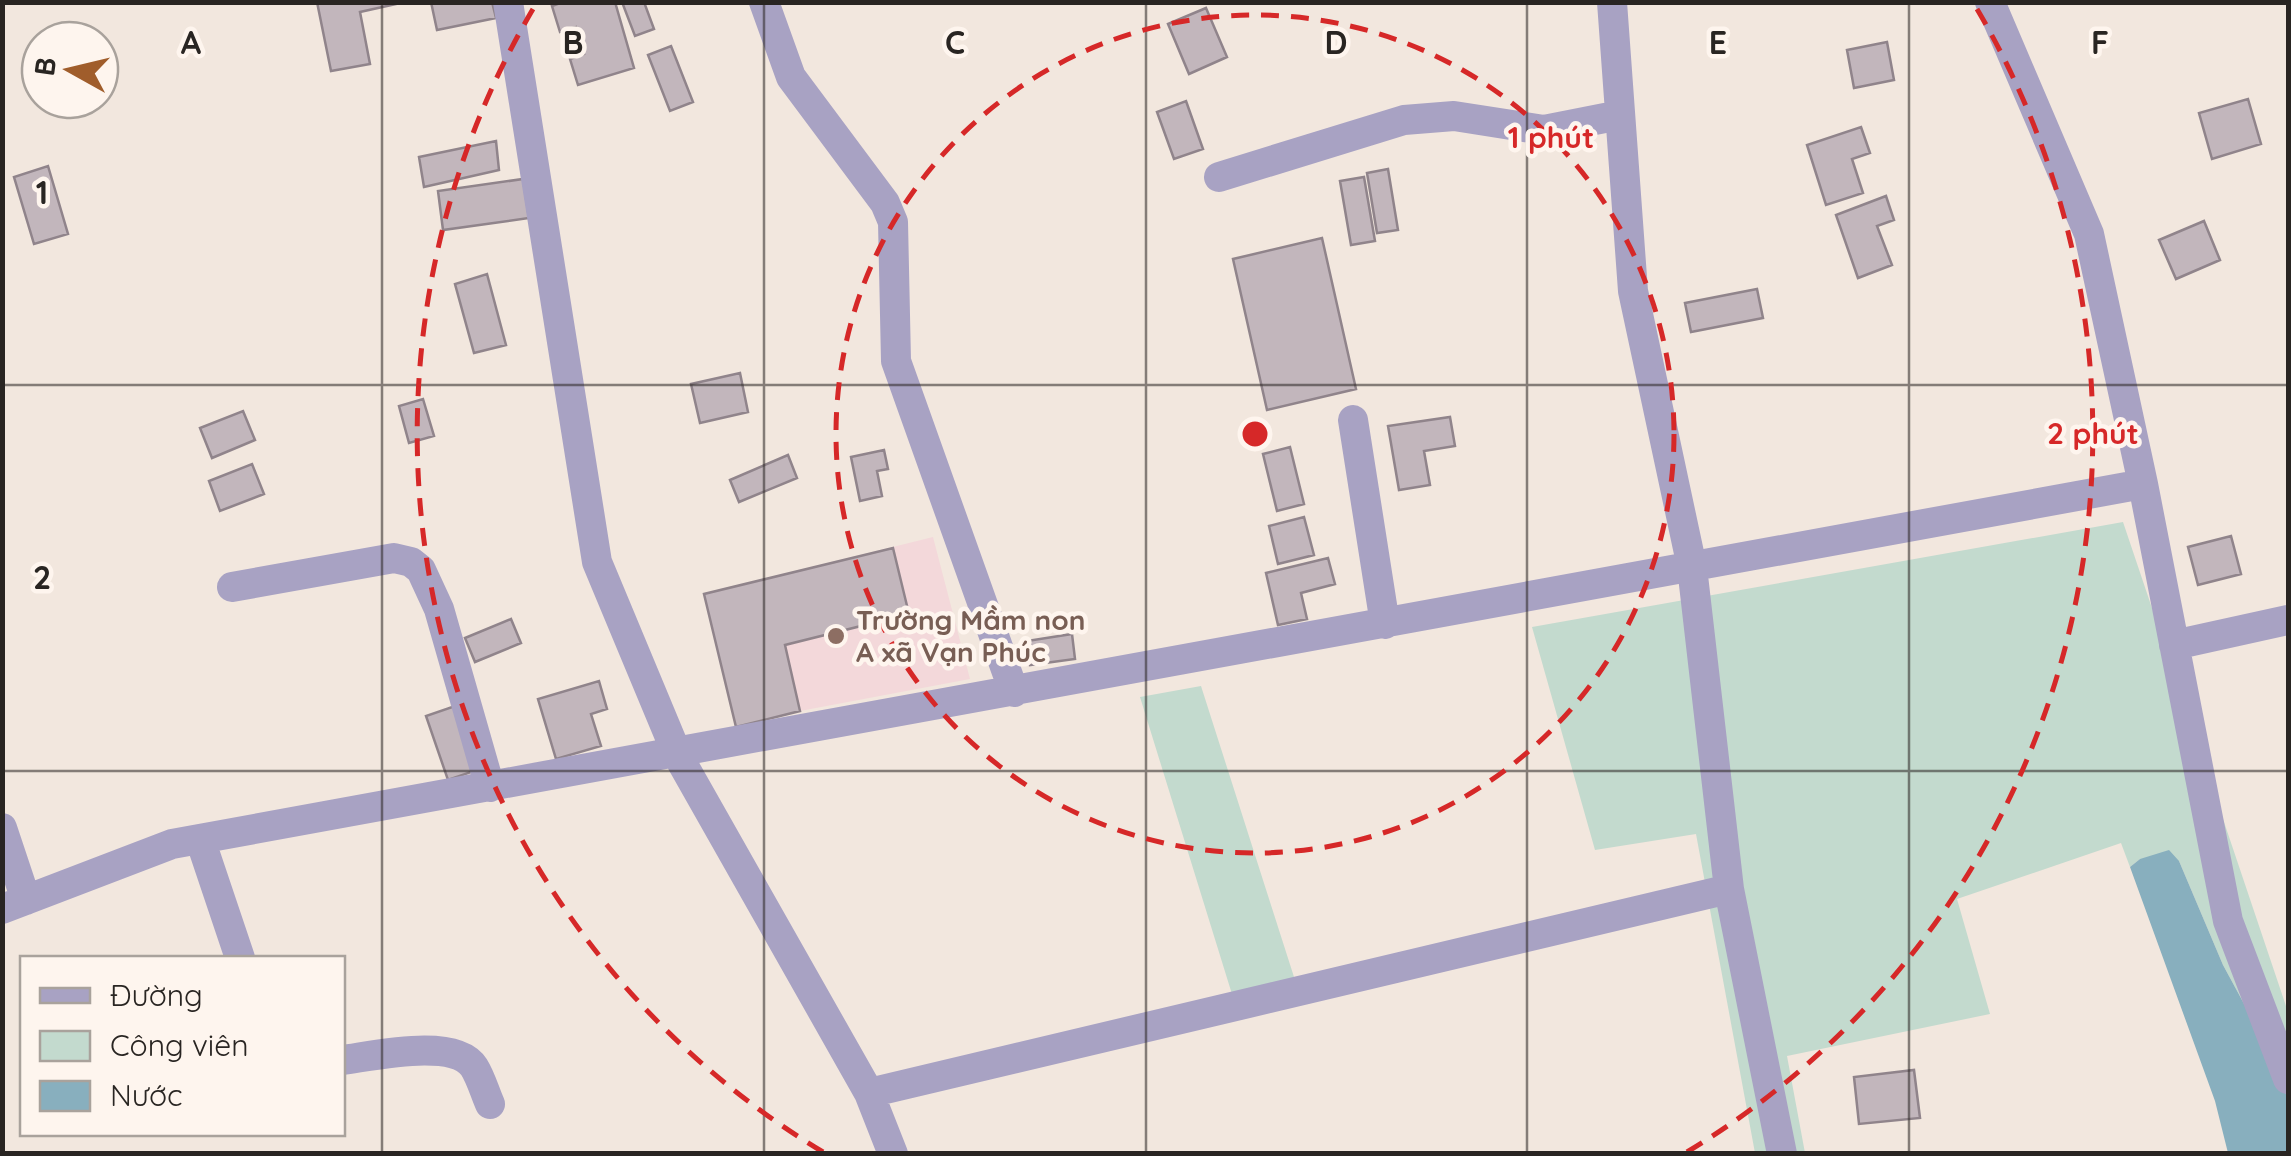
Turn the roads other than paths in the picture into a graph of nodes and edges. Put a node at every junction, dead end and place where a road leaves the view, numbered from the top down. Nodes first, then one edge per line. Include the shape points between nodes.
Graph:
1 (508, 2) edge
2 (764, 2) edge
3 (1612, 2) edge
4 (1990, 2) edge
5 (1620, 115) junction
6 (1219, 177) dead end
7 (1353, 420) dead end
8 (2143, 484) junction
9 (1692, 568) junction
10 (232, 587) dead end
11 (2288, 620) edge
12 (1384, 624) junction
13 (2174, 645) junction
14 (1014, 692) junction
15 (677, 754) junction
16 (490, 788) junction
17 (2, 828) edge
18 (200, 839) junction
19 (1729, 889) junction
20 (14, 904) edge
21 (239, 956) edge
22 (345, 1060) edge
23 (2288, 1079) edge
24 (869, 1093) junction
25 (490, 1104) dead end
26 (892, 1154) edge
27 (1782, 1154) edge

1 - 15 street via 597,562
2 - 14 street via 790,77 885,202 893,222 896,361
3 - 5 street
4 - 8 street via 2089,234
5 - 6 street via 1544,130 1454,116 1404,120
5 - 9 street via 1633,291
7 - 12 street
8 - 9 street
8 - 13 street
9 - 12 street
9 - 19 street
10 - 16 street via 394,558 411,562 439,609
11 - 13 street
12 - 14 street
13 - 23 street via 2228,921
14 - 15 street
15 - 16 street
15 - 24 street
16 - 18 street
17 - 20 street
18 - 20 street
18 - 21 street
19 - 24 street
19 - 27 street
22 - 25 street via 428,1050 458,1054 473,1064
24 - 26 street

